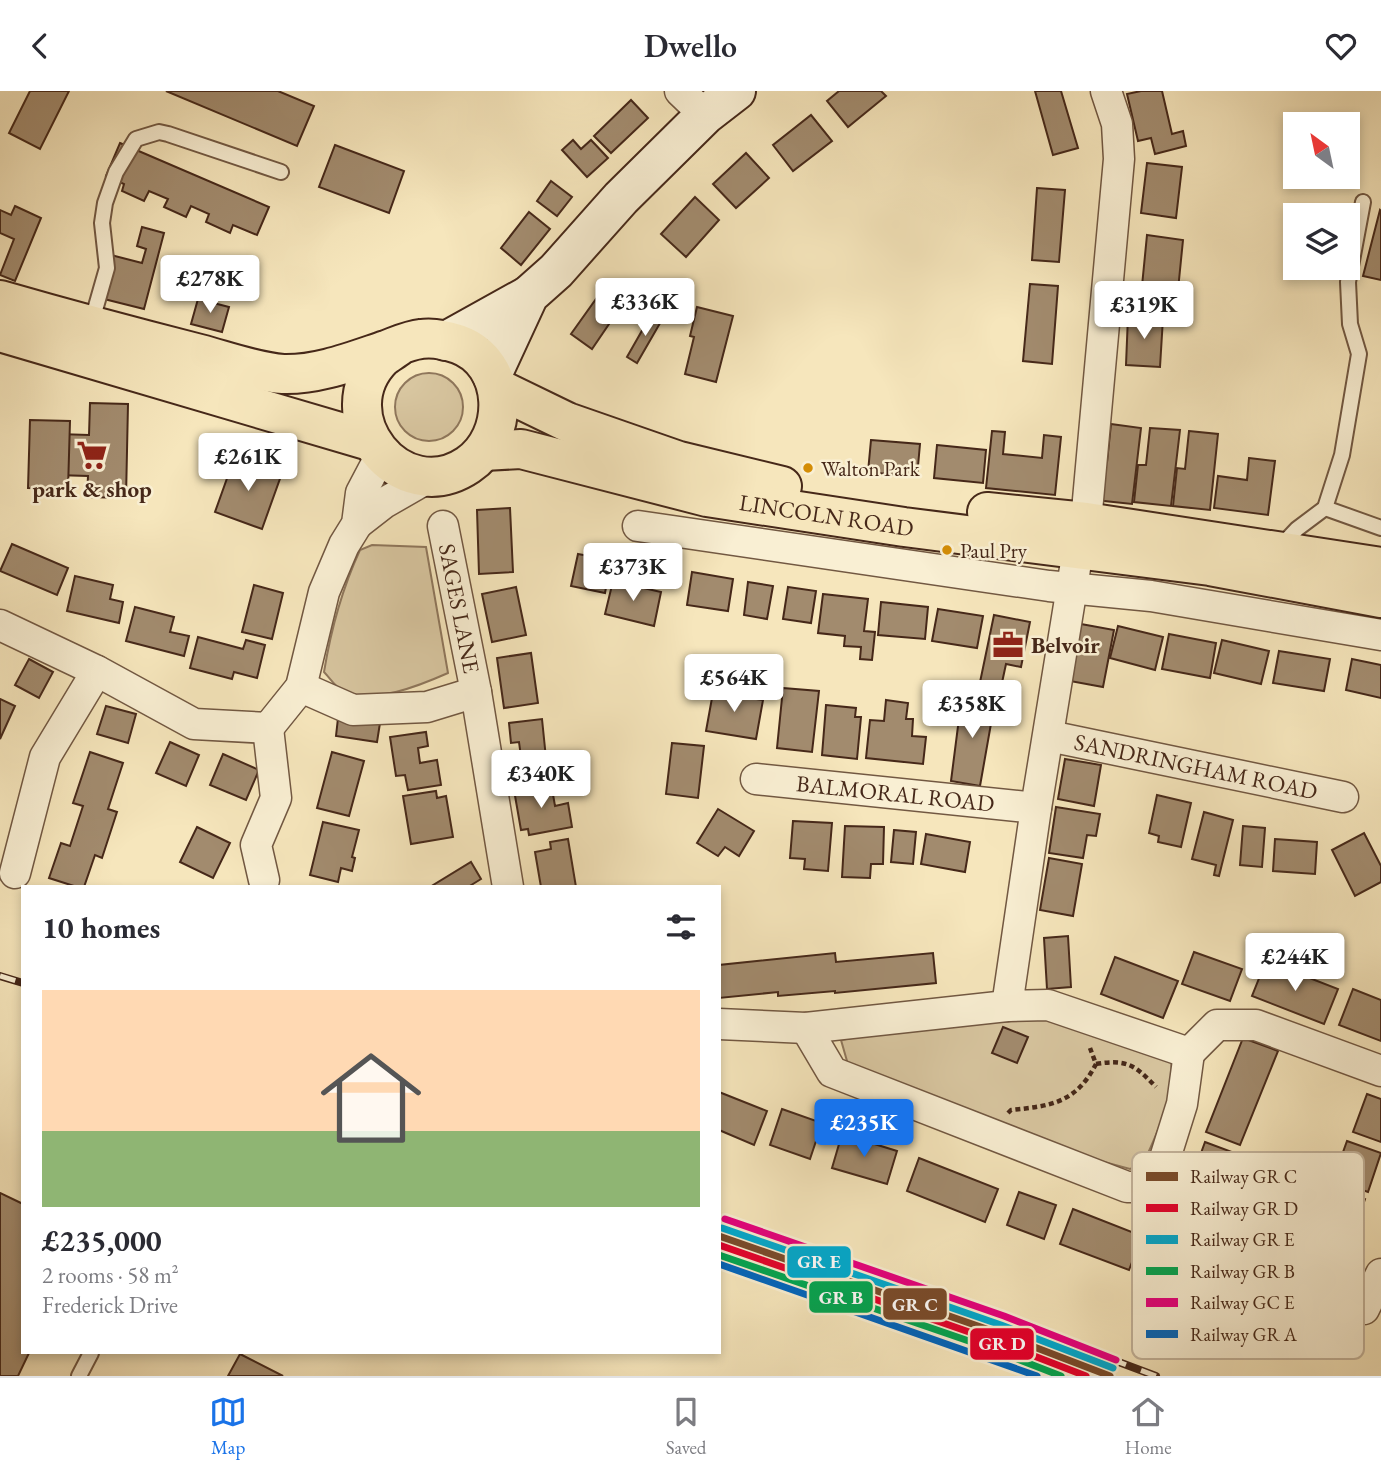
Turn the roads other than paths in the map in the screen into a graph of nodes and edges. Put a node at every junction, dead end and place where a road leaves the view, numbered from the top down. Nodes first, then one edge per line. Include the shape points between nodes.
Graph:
1 (736, 91) edge
2 (1106, 91) edge
3 (693, 103) edge
4 (281, 172) dead end
5 (1363, 202) dead end
6 (529, 295) junction
7 (0, 300) edge
8 (91, 326) junction
9 (0, 333) edge
10 (446, 341) junction
11 (399, 346) junction
12 (494, 382) junction
13 (375, 448) junction
14 (484, 451) junction
15 (431, 476) junction
16 (1325, 508) junction
17 (357, 524) junction
18 (443, 526) dead end
19 (638, 526) dead end
20 (1381, 528) edge
21 (1082, 536) junction
22 (1278, 550) junction
23 (1381, 567) edge
24 (1073, 587) junction
25 (1381, 598) edge
26 (0, 625) edge
27 (1381, 635) edge
28 (97, 671) junction
29 (301, 687) junction
30 (476, 692) junction
31 (268, 728) junction
32 (1049, 736) junction
33 (756, 779) dead end
34 (1343, 797) dead end
35 (1036, 808) junction
36 (15, 873) dead end
37 (264, 880) dead end
38 (508, 885) edge
39 (1007, 1006) junction
40 (721, 1024) edge
41 (806, 1028) junction
42 (1189, 1053) junction
43 (1381, 1071) edge
44 (1167, 1152) edge
45 (1132, 1187) edge
46 (1381, 1274) edge
47 (1364, 1308) dead end
48 (90, 1354) edge
49 (79, 1376) edge

1 - 3 street
2 - 21 street via 1117,124 1119,159
3 - 6 street via 621,198
4 - 8 lane via 168,134 136,139 105,202 102,223 107,268
5 - 16 lane via 1348,282 1350,324 1359,355 1342,455
6 - 10 street
6 - 12 street
7 - 8 highway
8 - 11 highway via 284,374 335,367
9 - 13 highway
10 - 11 highway via 420,339
10 - 12 highway via 479,358
11 - 13 highway via 382,358 364,390 363,422
12 - 14 highway via 499,410 495,432
12 - 21 highway, LINCOLN ROAD via 567,422 666,456 803,491
13 - 15 highway via 409,474
13 - 17 street via 360,493
14 - 15 highway via 467,466
14 - 21 highway, LINCOLN ROAD via 521,449 707,497 904,527
15 - 17 street
16 - 20 lane
16 - 22 lane
17 - 29 street via 324,592
18 - 30 street, SAGES LANE
19 - 24 street
21 - 22 highway, LINCOLN ROAD
21 - 24 street
21 - 25 highway, LINCOLN ROAD
22 - 23 highway, LINCOLN ROAD
24 - 27 street
24 - 32 street
26 - 28 street
28 - 31 street via 194,724
28 - 36 street via 45,757
29 - 30 street, SAGES LANE via 353,710 427,707
29 - 31 street
30 - 38 street, SAGES LANE
31 - 37 street via 276,798 256,845
32 - 34 street, SANDRINGHAM ROAD
32 - 35 street
33 - 35 street, BALMORAL ROAD
35 - 39 street
39 - 41 street
39 - 42 street via 1048,1005
40 - 41 street
41 - 45 street via 832,1072
42 - 43 street via 1217,1025 1256,1025
42 - 44 street via 1182,1104
46 - 47 street
48 - 49 lane

